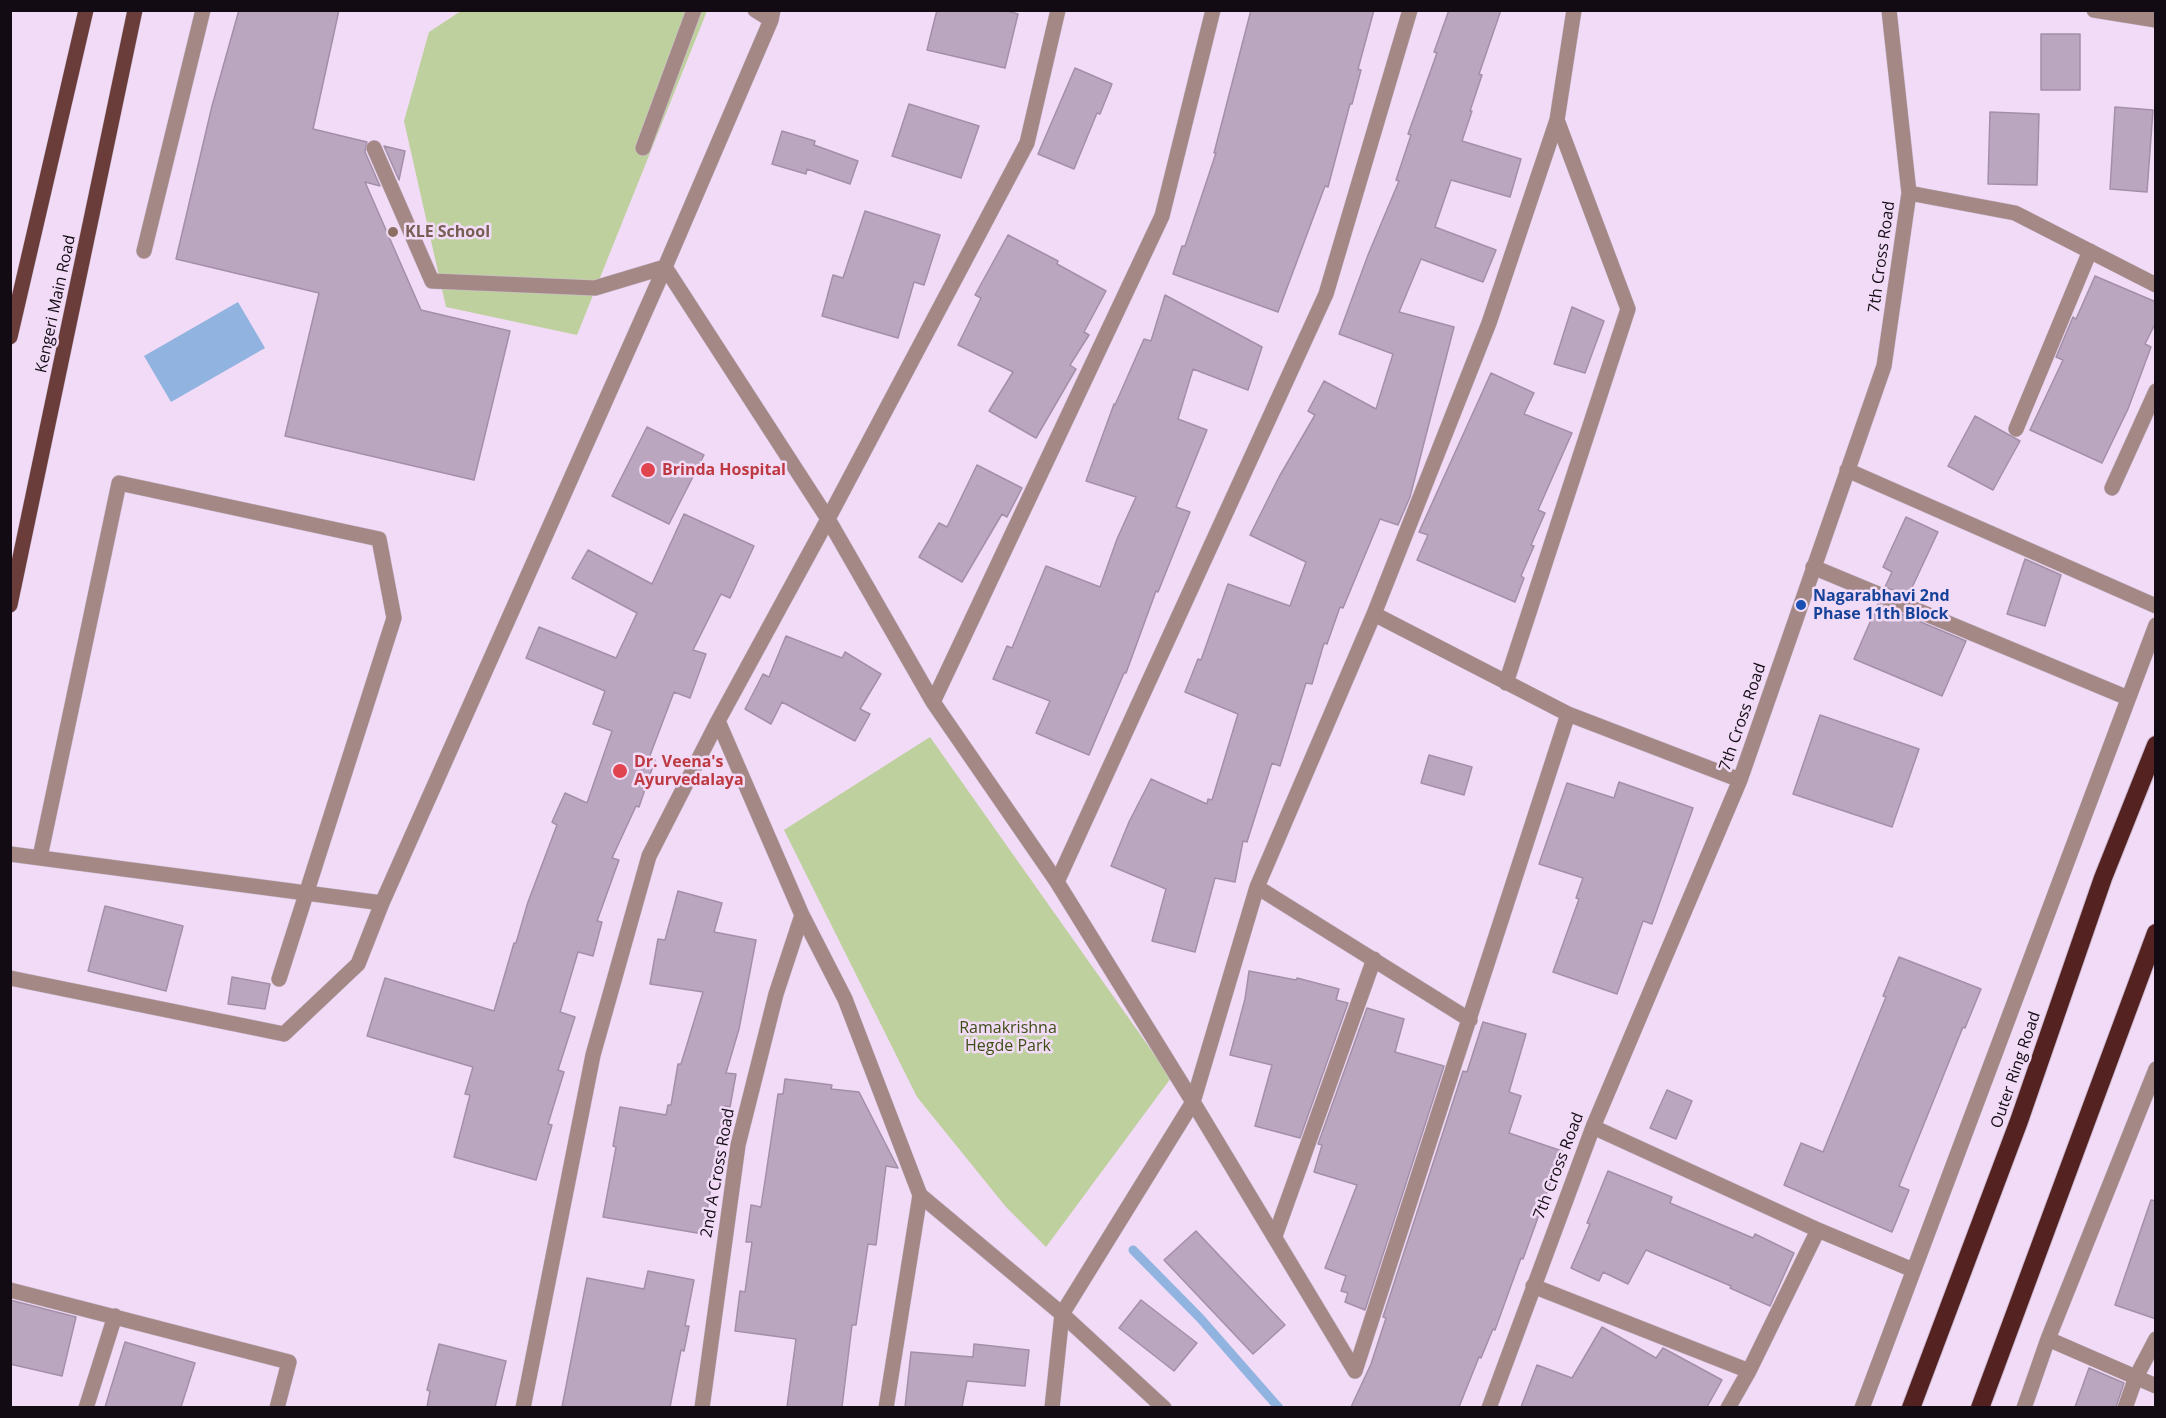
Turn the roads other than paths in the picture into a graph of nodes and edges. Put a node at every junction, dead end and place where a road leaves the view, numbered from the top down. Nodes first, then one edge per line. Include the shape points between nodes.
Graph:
1 (86, 10) edge
2 (135, 10) edge
3 (203, 10) edge
4 (694, 10) edge
5 (754, 10) edge
6 (1058, 10) edge
7 (1213, 10) edge
8 (1410, 10) edge
9 (1574, 10) edge
10 (1889, 10) edge
11 (2094, 10) edge
12 (772, 15) edge
13 (2156, 20) edge
14 (1557, 120) junction
15 (374, 148) dead end
16 (643, 148) dead end
17 (1909, 193) junction
18 (144, 251) dead end
19 (2090, 251) junction
20 (665, 267) junction
21 (2156, 285) edge
22 (10, 337) edge
23 (2156, 391) edge
24 (2016, 429) dead end
25 (1847, 470) junction
26 (2112, 488) dead end
27 (828, 519) junction
28 (1813, 567) junction
29 (10, 605) edge
30 (2156, 606) edge
31 (1374, 614) junction
32 (2156, 625) edge
33 (1506, 683) junction
34 (2128, 698) junction
35 (933, 702) junction
36 (1568, 714) junction
37 (718, 721) junction
38 (2156, 745) edge
39 (1740, 780) junction
40 (10, 854) edge
41 (40, 857) junction
42 (1057, 882) junction
43 (1257, 887) junction
44 (307, 893) junction
45 (382, 903) junction
46 (802, 915) junction
47 (2156, 933) edge
48 (1374, 959) junction
49 (10, 978) edge
50 (279, 980) dead end
51 (1470, 1020) junction
52 (2156, 1069) edge
53 (1193, 1102) junction
54 (1593, 1127) junction
55 (920, 1195) junction
56 (1818, 1230) junction
57 (1275, 1236) junction
58 (1913, 1270) junction
59 (1533, 1286) junction
60 (10, 1290) edge
61 (1062, 1314) junction
62 (115, 1316) junction
63 (2156, 1338) edge
64 (2048, 1339) junction
65 (1749, 1371) junction
66 (2136, 1377) junction
67 (2156, 1386) edge
68 (86, 1407) edge
69 (277, 1407) edge
70 (523, 1407) edge
71 (702, 1407) edge
72 (886, 1407) edge
73 (1052, 1407) edge
74 (1164, 1407) edge
75 (1489, 1407) edge
76 (1728, 1407) edge
77 (1862, 1407) edge
78 (1911, 1407) edge
79 (1980, 1407) edge
80 (2024, 1407) edge
81 (2125, 1407) edge

1 - 22 main road
2 - 29 main road, Kengeri Main Road
3 - 18 street
4 - 16 street
5 - 12 street
6 - 27 street via 1027,143
7 - 35 street via 1162,216
8 - 42 street via 1326,294
9 - 14 street
10 - 17 street, 7th Cross Road
11 - 13 street
12 - 20 street
14 - 31 street via 1489,323
14 - 33 street via 1628,309
15 - 20 street via 432,281 595,288
17 - 19 street via 2015,213
17 - 25 street, 7th Cross Road via 1884,366
19 - 21 street
19 - 24 street
20 - 27 street
20 - 45 street
23 - 26 street
25 - 28 street, 7th Cross Road
25 - 30 street
27 - 35 street
27 - 37 street
28 - 34 street
28 - 39 street, 7th Cross Road
31 - 33 street
31 - 43 street
32 - 34 street
33 - 36 street
34 - 58 street
35 - 42 street
36 - 39 street
36 - 51 street
37 - 46 street
37 - 70 street via 649,856 593,1055
38 - 78 highway, Outer Ring Road via 2103,878 2019,1121
39 - 54 street, 7th Cross Road
40 - 41 street
41 - 44 street
41 - 44 street via 119,483 379,539 394,618
42 - 53 street
43 - 48 street
43 - 53 street
44 - 45 street
44 - 50 street
45 - 49 street via 358,964 284,1034
46 - 55 street via 845,999
46 - 71 street, 2nd A Cross Road via 776,994 738,1144
47 - 79 highway
48 - 51 street
48 - 57 street
51 - 57 street via 1355,1371
52 - 64 street
53 - 57 street
53 - 61 street
54 - 56 street
54 - 59 street, 7th Cross Road
55 - 61 street
55 - 72 street
56 - 58 street
56 - 65 street
58 - 77 street
59 - 65 street
59 - 75 street, 7th Cross Road
60 - 62 street
61 - 73 street
61 - 74 street
62 - 68 street
62 - 69 street via 289,1362
63 - 66 street
64 - 66 street
64 - 80 street
65 - 76 street
66 - 67 street
66 - 81 street

